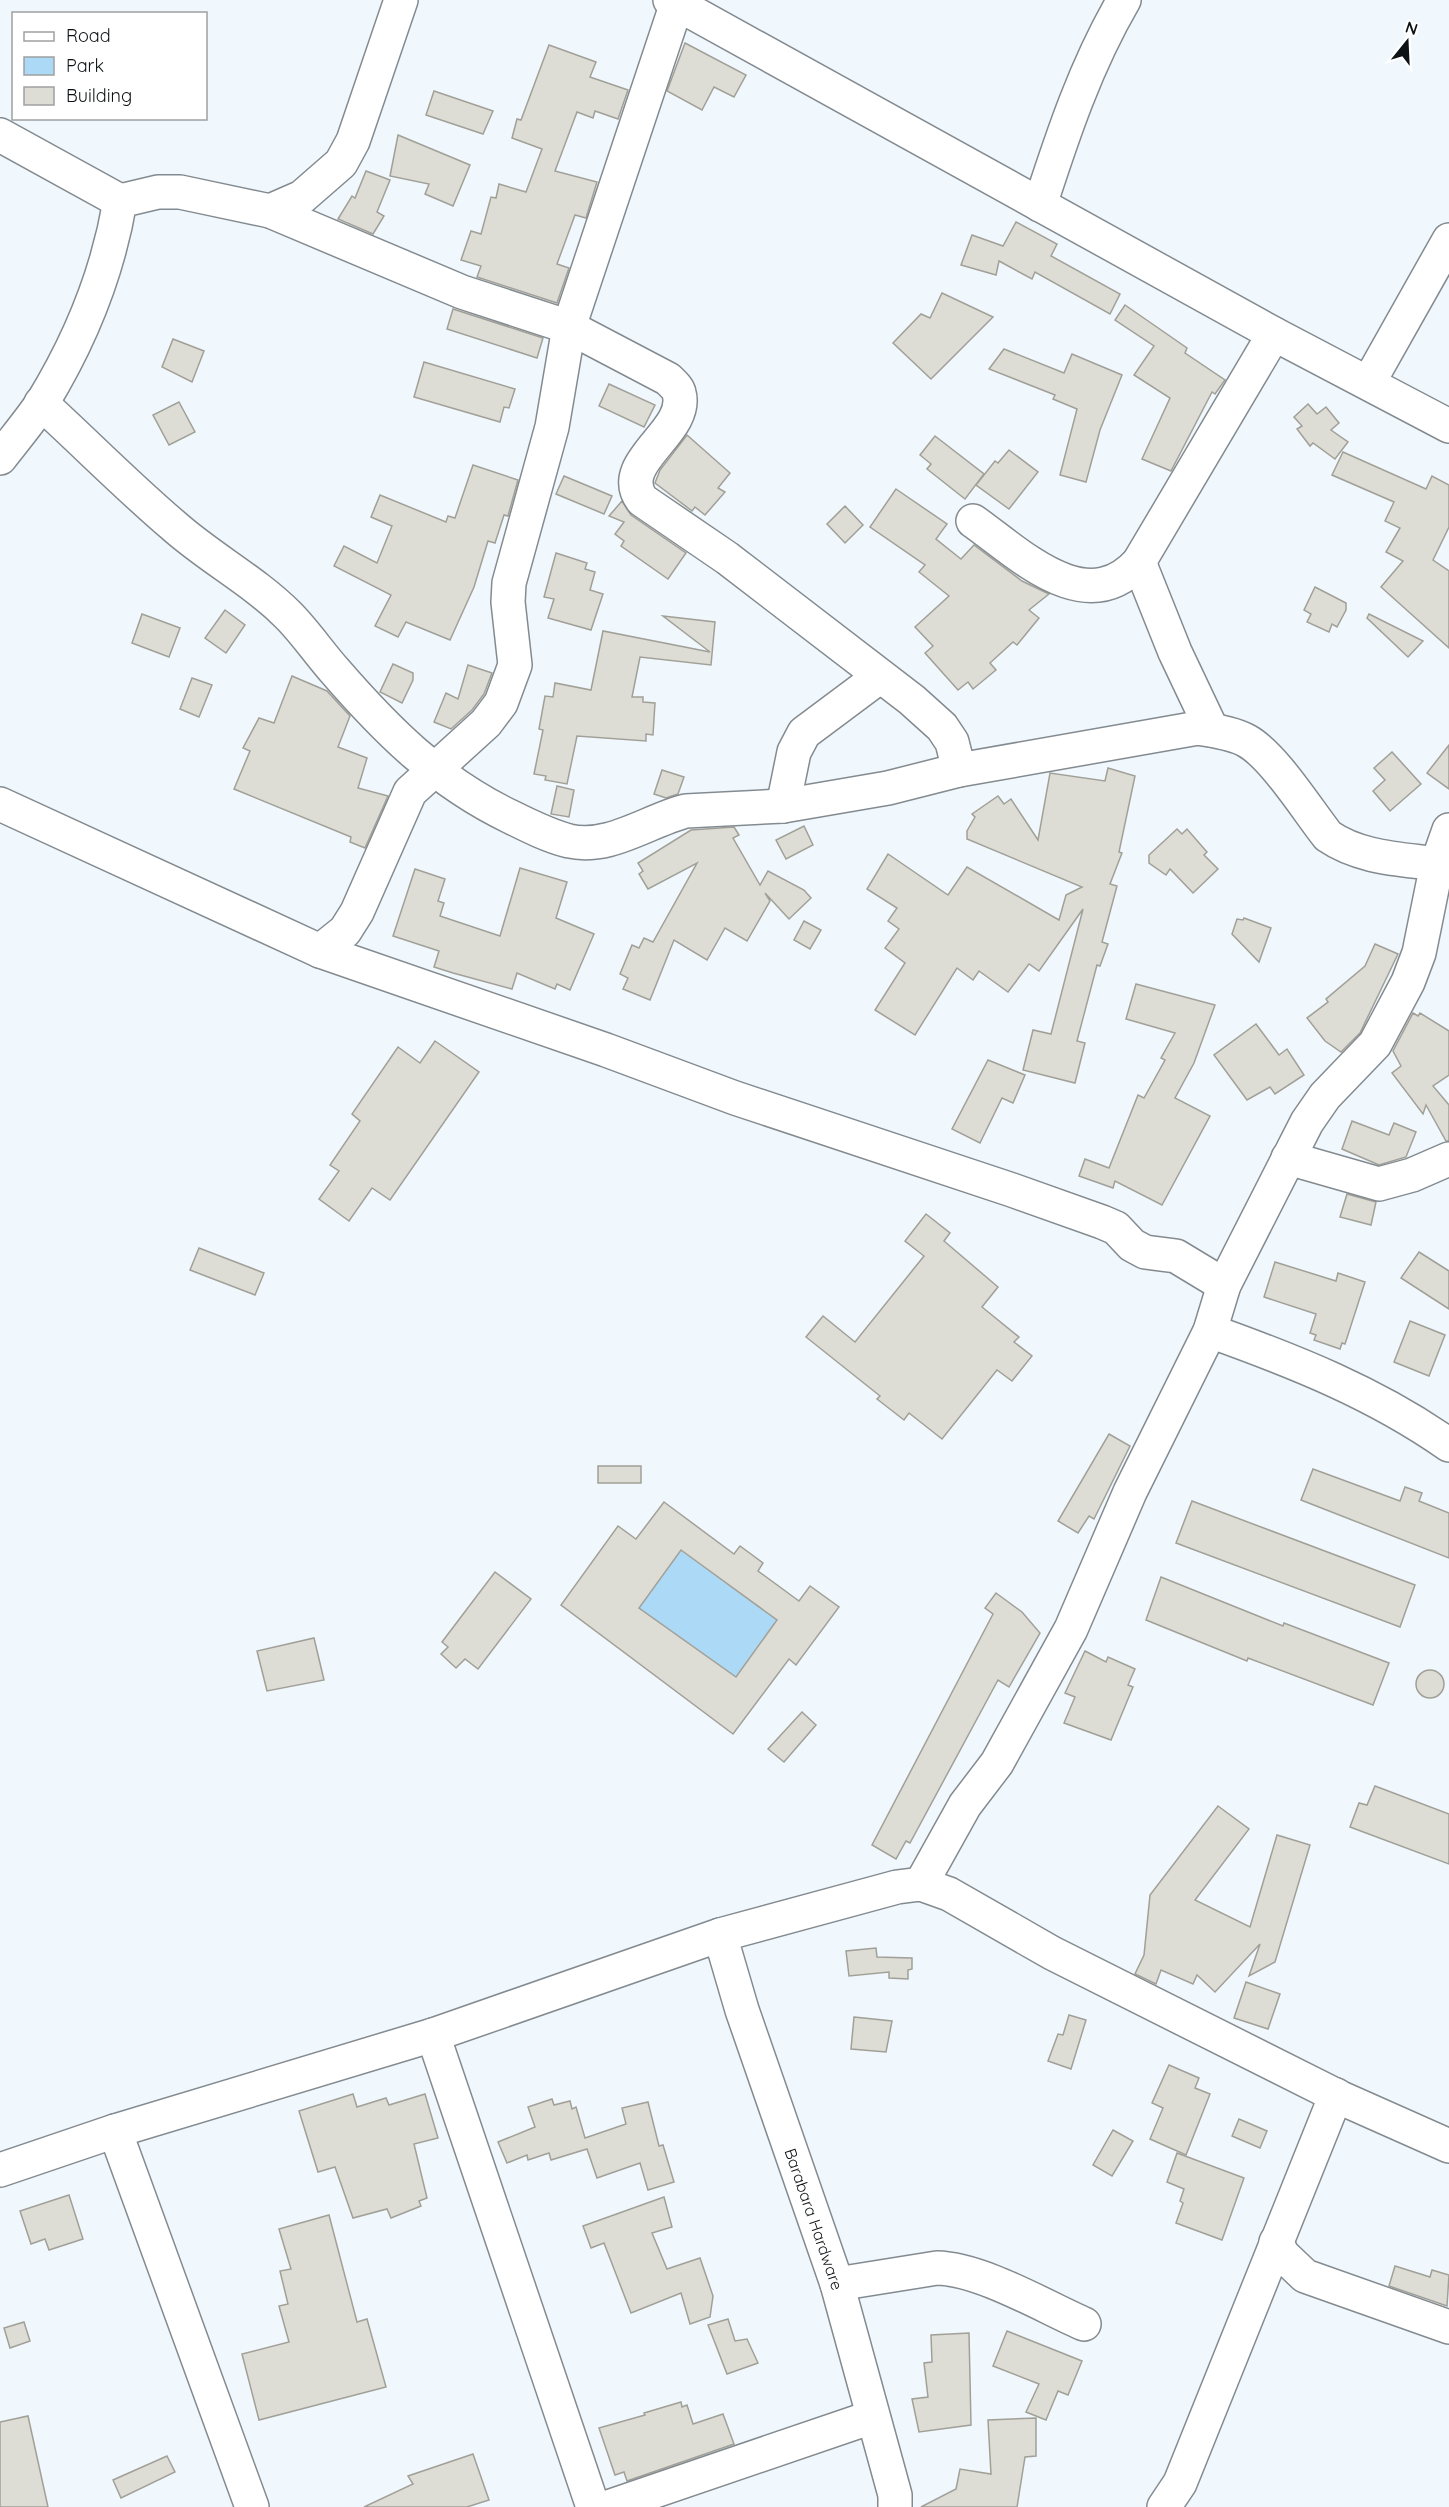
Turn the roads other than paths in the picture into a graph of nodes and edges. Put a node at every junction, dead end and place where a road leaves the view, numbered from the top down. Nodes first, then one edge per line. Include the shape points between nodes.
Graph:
1 (401, 0) edge
2 (1124, 0) edge
3 (674, 2) edge
4 (0, 135) edge
5 (120, 201) junction
6 (1040, 205) junction
7 (270, 211) junction
8 (1449, 240) edge
9 (569, 327) junction
10 (1274, 334) junction
11 (1370, 382) junction
12 (41, 403) junction
13 (1449, 426) edge
14 (0, 458) edge
15 (973, 521) dead end
16 (1139, 562) junction
17 (879, 677) junction
18 (1212, 730) junction
19 (959, 770) junction
20 (434, 772) junction
21 (0, 804) edge
22 (783, 806) junction
23 (1449, 830) edge
24 (1437, 864) junction
25 (320, 951) junction
26 (1288, 1158) junction
27 (1449, 1160) edge
28 (1224, 1285) junction
29 (1210, 1331) junction
30 (1449, 1445) edge
31 (921, 1884) junction
32 (720, 1935) junction
33 (433, 2035) junction
34 (1336, 2095) junction
35 (115, 2131) junction
36 (1449, 2146) edge
37 (0, 2170) edge
38 (1276, 2242) junction
39 (837, 2284) junction
40 (1084, 2324) dead end
41 (1449, 2327) edge
42 (872, 2417) junction
43 (252, 2507) edge
44 (593, 2507) edge
45 (608, 2507) edge
46 (895, 2507) edge
47 (1164, 2507) edge

1 - 7 street via 353,141 341,163 302,197
2 - 6 street via 1076,97
3 - 6 street
3 - 9 street
4 - 5 street
5 - 7 street via 158,192 180,192
5 - 12 street via 114,236 84,322
6 - 10 street
7 - 9 street via 444,285
8 - 11 street
9 - 17 street via 643,364 679,391 680,403 672,423 635,474 635,488 642,500 727,558
9 - 20 street via 552,427 509,583 515,652 511,681 501,704 486,723
10 - 11 street
10 - 16 street
11 - 13 street
12 - 14 street
12 - 20 street via 175,527 289,616 374,714
15 - 16 street via 1040,569 1078,586 1103,585 1128,574
16 - 18 street
17 - 19 street via 942,727 952,742
17 - 22 street via 804,733 794,752
18 - 19 street via 1180,730
18 - 24 street via 1248,742 1264,754 1328,836 1341,846 1372,855
19 - 22 street via 888,788
20 - 22 street via 485,805 569,841 592,843 686,811
20 - 25 street via 419,782 404,801 357,912 345,931
21 - 25 street
23 - 24 street
24 - 26 street via 1419,953 1408,982 1375,1044 1325,1096
25 - 28 street via 735,1098 1102,1222 1116,1228 1145,1252 1176,1256
26 - 27 street via 1379,1184
26 - 28 street
28 - 29 street
29 - 30 street via 1338,1380
29 - 31 street via 1130,1492 1071,1629 998,1762 965,1805
31 - 32 street
31 - 34 street via 949,1894 1052,1953
32 - 33 street
32 - 39 street, Barabara Hardware
33 - 35 street
33 - 44 street
34 - 36 street
34 - 38 street
35 - 37 street
35 - 43 street
38 - 41 street via 1283,2255 1305,2276
38 - 47 street via 1180,2483
39 - 40 street via 951,2268
39 - 42 street, Barabara Hardware
42 - 45 street
42 - 46 street, Barabara Hardware

